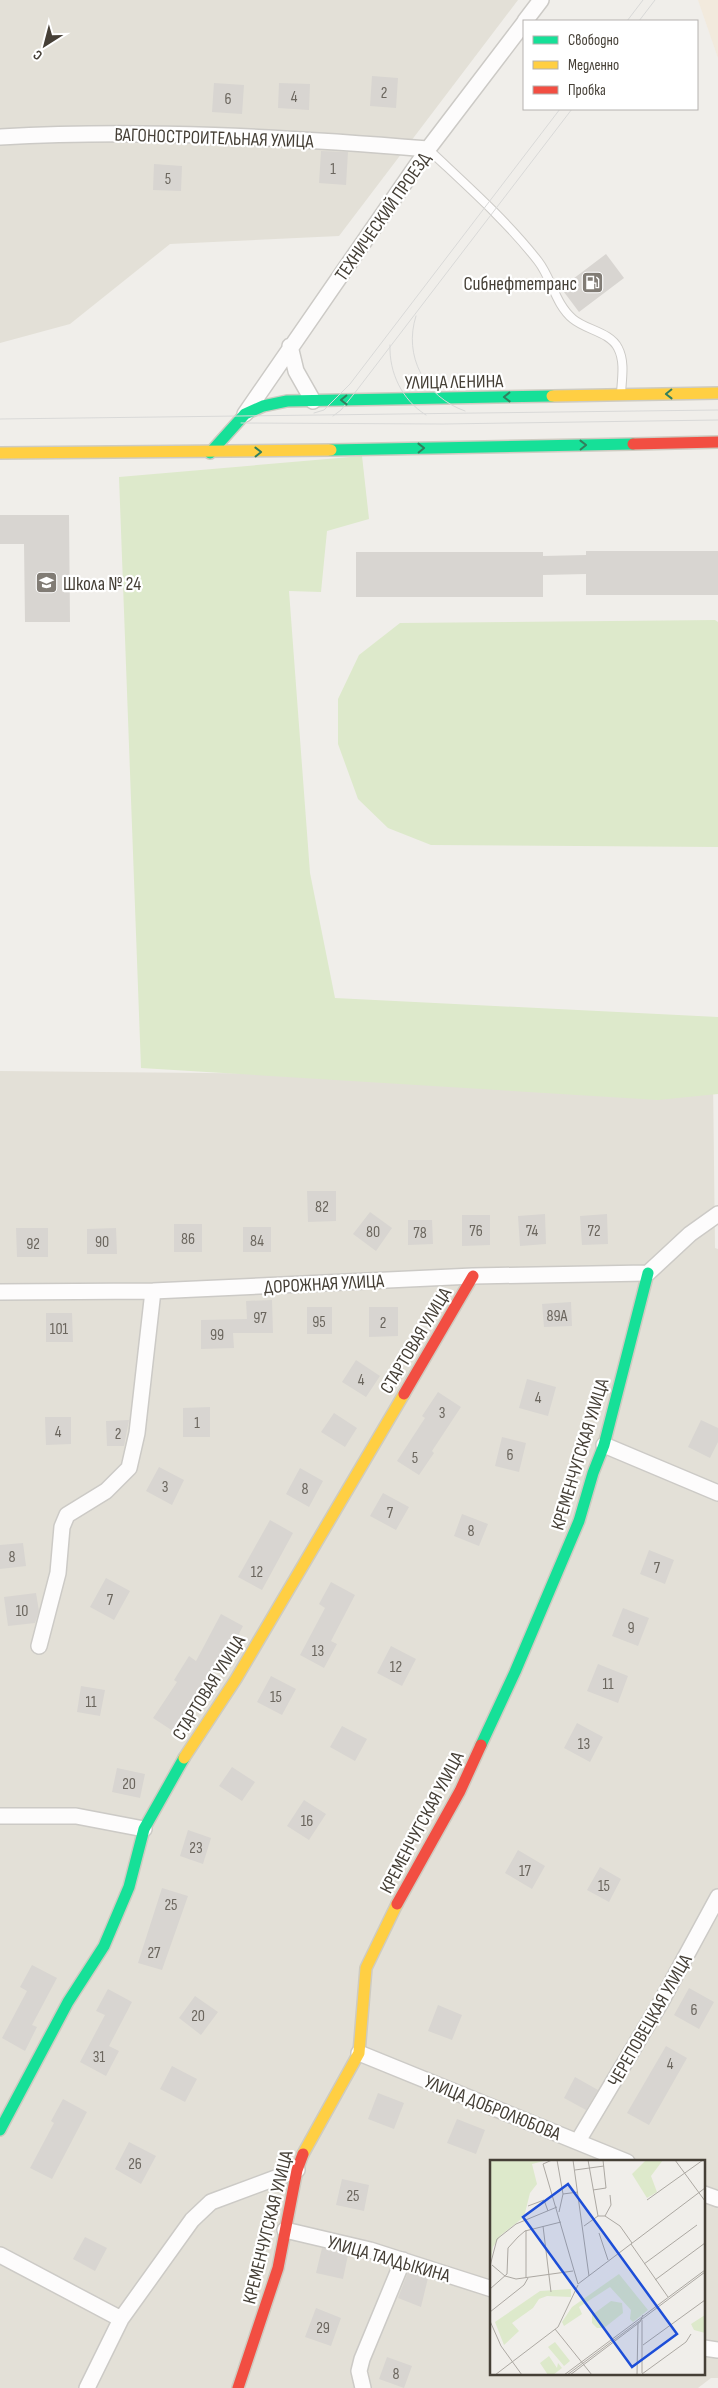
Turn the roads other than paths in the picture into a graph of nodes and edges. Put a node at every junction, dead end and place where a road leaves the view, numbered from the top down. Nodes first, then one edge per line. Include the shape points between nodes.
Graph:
1 (542, 0) edge
2 (527, 20) edge
3 (523, 25) edge
4 (0, 137) edge
5 (428, 149) junction
6 (290, 346) junction
7 (718, 393) edge
8 (621, 396) junction
9 (313, 400) junction
10 (245, 414) junction
11 (718, 442) edge
12 (0, 453) edge
13 (210, 453) junction
14 (718, 1214) edge
15 (648, 1273) junction
16 (473, 1276) junction
17 (153, 1291) junction
18 (0, 1292) edge
19 (604, 1445) junction
20 (718, 1492) edge
21 (39, 1646) dead end
22 (0, 1816) edge
23 (144, 1829) junction
24 (718, 1897) edge
25 (359, 2053) junction
26 (0, 2130) edge
27 (578, 2141) junction
28 (622, 2160) edge
29 (297, 2170) junction
30 (706, 2195) edge
31 (718, 2199) edge
32 (286, 2230) junction
33 (0, 2255) edge
34 (404, 2260) junction
35 (490, 2287) edge
36 (121, 2319) junction
37 (87, 2388) edge
38 (238, 2388) edge
39 (364, 2388) edge

1 - 2 street, ТЕХНИЧЕСКИЙ ПРОЕЗД
3 - 5 street, ТЕХНИЧЕСКИЙ ПРОЕЗД
4 - 5 street, ВАГОНОСТРОИТЕЛЬНАЯ УЛИЦА via 58,134 282,137
5 - 6 street, ТЕХНИЧЕСКИЙ ПРОЕЗД
5 - 8 lane via 524,243 547,272 556,297 573,319 618,346 623,361
6 - 9 street via 296,371
6 - 10 street, ТЕХНИЧЕСКИЙ ПРОЕЗД
7 -> 8 street, УЛИЦА ЛЕНИНА
8 -> 9 street, УЛИЦА ЛЕНИНА
9 - 10 street, УЛИЦА ЛЕНИНА via 287,401
10 - 13 street, УЛИЦА ЛЕНИНА
13 -> 11 street
12 - 13 street
14 - 15 street via 690,1234
15 - 16 street, ДОРОЖНАЯ УЛИЦА
15 - 19 street, КРЕМЕНЧУГСКАЯ УЛИЦА
16 - 17 street, ДОРОЖНАЯ УЛИЦА
16 - 23 street, СТАРТОВАЯ УЛИЦА via 236,1679 171,1778
17 - 18 street, ДОРОЖНАЯ УЛИЦА
17 - 21 street via 130,1468 106,1490 67,1515 62,1527 58,1573
19 - 20 street
19 - 25 street, КРЕМЕНЧУГСКАЯ УЛИЦА via 579,1521 511,1680 460,1791 377,1941 366,1968
22 - 23 street via 76,1816
23 - 26 street, СТАРТОВАЯ УЛИЦА via 129,1888 104,1946 68,2002
24 - 27 street, ЧЕРЕПОВЕЦКАЯ УЛИЦА via 661,2002
25 - 27 street, УЛИЦА ДОБРОЛЮБОВА
25 - 29 street, КРЕМЕНЧУГСКАЯ УЛИЦА via 305,2147
27 - 28 street, УЛИЦА ДОБРОЛЮБОВА
29 - 32 street, КРЕМЕНЧУГСКАЯ УЛИЦА
29 - 36 street via 212,2202 192,2220
30 - 31 street
32 - 34 street, УЛИЦА ТАЛДЫКИНА
32 - 38 street, КРЕМЕНЧУГСКАЯ УЛИЦА via 278,2268
33 - 36 street
34 - 35 street, УЛИЦА ТАЛДЫКИНА
34 - 39 street via 362,2359 360,2371
36 - 37 street

